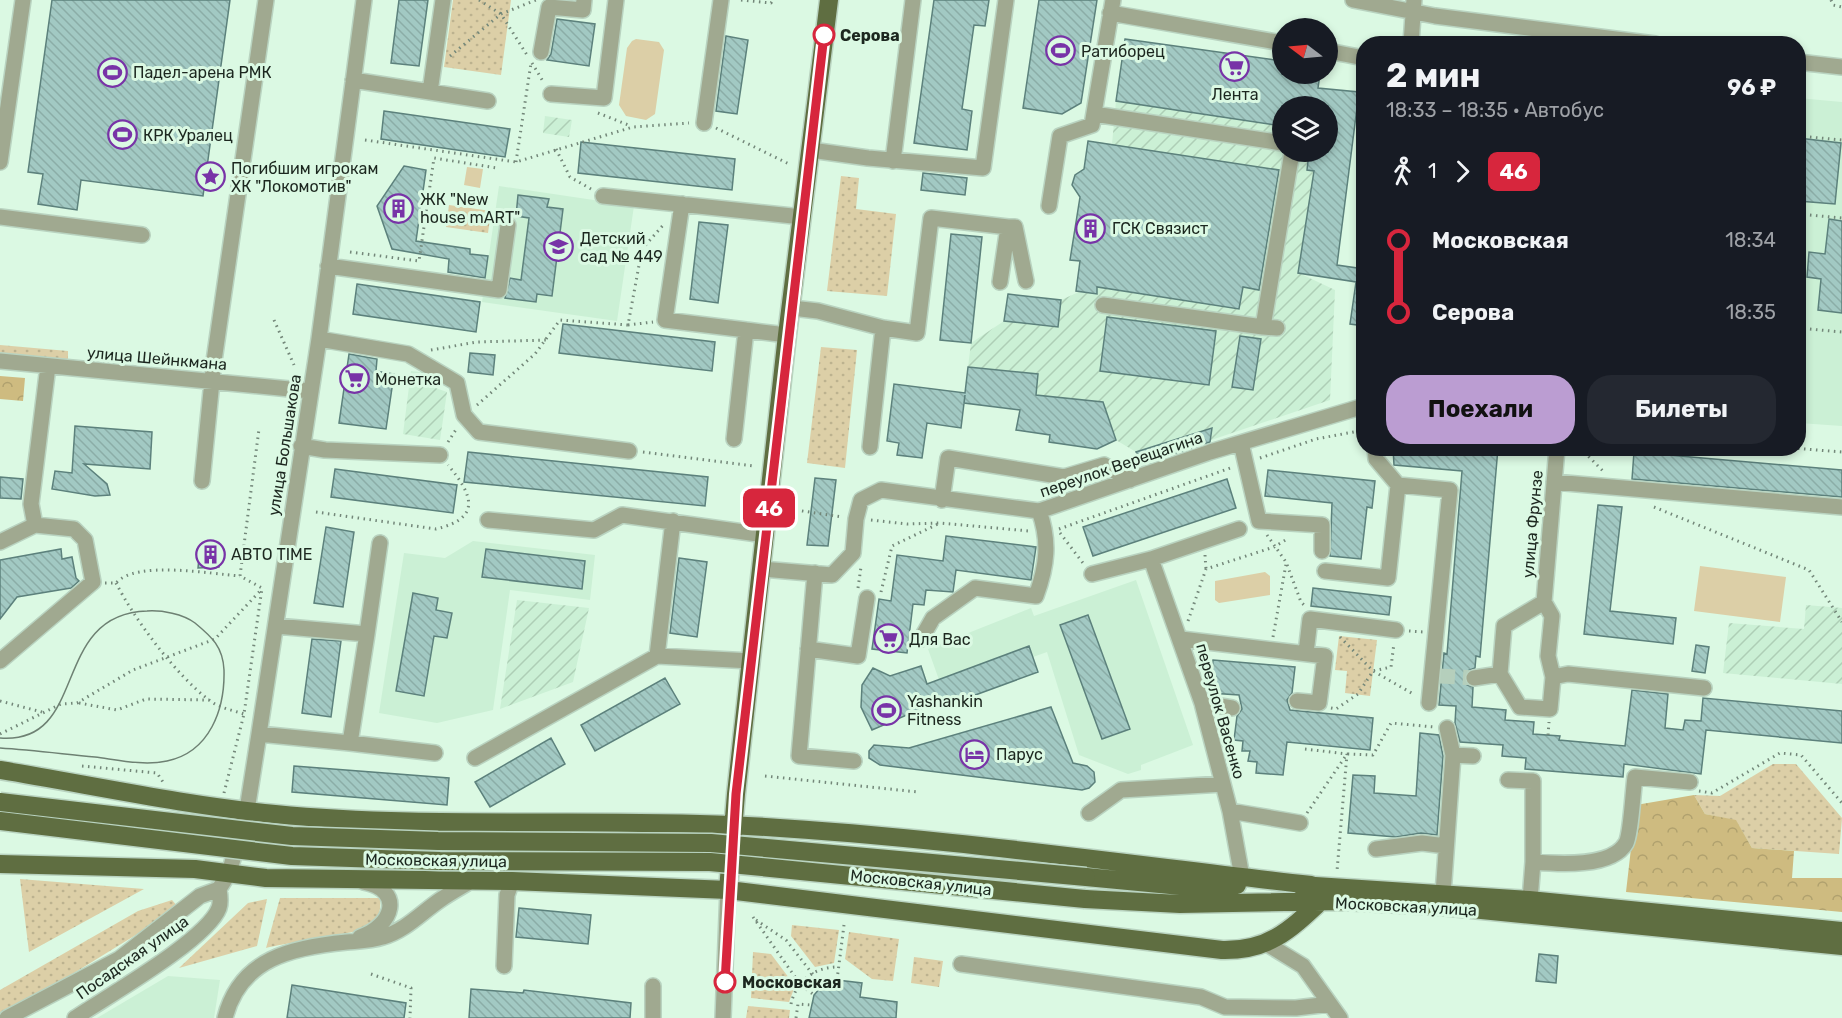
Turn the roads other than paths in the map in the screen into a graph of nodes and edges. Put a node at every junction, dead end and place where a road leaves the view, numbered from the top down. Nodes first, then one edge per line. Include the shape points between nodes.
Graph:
1 (23, 0) edge
2 (266, 0) edge
3 (364, 0) edge
4 (442, 0) edge
5 (584, 0) edge
6 (616, 0) edge
7 (721, 0) edge
8 (829, 0) edge
9 (913, 0) edge
10 (1006, 0) edge
11 (1353, 0) edge
12 (1414, 5) edge
13 (1111, 6) edge
14 (1412, 36) edge
15 (1606, 36) edge
16 (1272, 41) edge
17 (1338, 53) edge
18 (1356, 56) edge
19 (536, 57) road end
20 (1806, 63) edge
21 (1842, 67) edge
22 (353, 81) junction
23 (430, 92) junction
24 (551, 94) road end
25 (488, 101) dead end
26 (1094, 114) junction
27 (4, 120) edge
28 (704, 123) road end
29 (1272, 141) edge
30 (811, 150) junction
31 (893, 160) junction
32 (0, 162) edge
33 (1291, 162) edge
34 (603, 196) road end
35 (682, 204) junction
36 (1049, 206) dead end
37 (802, 217) junction
38 (0, 218) edge
39 (508, 225) dead end
40 (1008, 226) junction
41 (142, 235) dead end
42 (328, 266) junction
43 (1026, 281) dead end
44 (1000, 282) dead end
45 (1103, 305) dead end
46 (792, 308) junction
47 (883, 328) junction
48 (746, 330) junction
49 (787, 335) junction
50 (319, 339) junction
51 (0, 361) edge
52 (48, 366) junction
53 (212, 381) junction
54 (310, 391) junction
55 (1356, 408) edge
56 (734, 439) dead end
57 (1241, 443) junction
58 (301, 446) junction
59 (870, 447) dead end
60 (629, 451) road end
61 (440, 454) road end
62 (1376, 456) edge
63 (1556, 456) edge
64 (1130, 480) junction
65 (202, 481) dead end
66 (1554, 482) junction
67 (1398, 485) junction
68 (942, 500) junction
69 (1842, 507) edge
70 (1039, 511) junction
71 (488, 520) dead end
72 (673, 521) junction
73 (35, 525) junction
74 (1239, 529) dead end
75 (765, 535) junction
76 (0, 542) edge
77 (380, 543) dead end
78 (1322, 551) dead end
79 (1151, 559) junction
80 (761, 569) junction
81 (1325, 571) dead end
82 (815, 573) junction
83 (1092, 574) road end
84 (867, 598) road end
85 (1544, 602) junction
86 (276, 626) junction
87 (1396, 630) road end
88 (367, 634) junction
89 (921, 639) dead end
90 (1181, 639) junction
91 (808, 649) junction
92 (1306, 654) junction
93 (657, 656) junction
94 (0, 661) edge
95 (751, 662) junction
96 (1500, 674) junction
97 (1553, 677) junction
98 (1474, 678) tunnel mouth
99 (1704, 688) dead end
100 (1297, 701) dead end
101 (1202, 703) junction
102 (1429, 703) dead end
103 (1232, 708) dead end
104 (1447, 728) road end
105 (260, 734) junction
106 (350, 743) junction
107 (435, 753) dead end
108 (1453, 755) junction
109 (1473, 756) dead end
110 (475, 758) dead end
111 (854, 761) dead end
112 (0, 770) edge
113 (1508, 780) dead end
114 (1690, 782) road end
115 (1223, 784) junction
116 (0, 802) edge
117 (247, 810) junction
118 (1230, 811) junction
119 (1089, 813) dead end
120 (0, 821) edge
121 (1300, 823) road end
122 (733, 825) junction
123 (1446, 846) junction
124 (1376, 849) dead end
125 (1533, 862) junction
126 (0, 864) edge
127 (229, 873) junction
128 (1242, 877) junction
129 (355, 880) junction
130 (471, 881) junction
131 (512, 881) junction
132 (1311, 885) junction
133 (219, 890) junction
134 (728, 890) junction
135 (1443, 894) junction
136 (1321, 901) junction
137 (1529, 908) junction
138 (1842, 932) edge
139 (345, 942) junction
140 (1268, 944) junction
141 (1842, 946) edge
142 (961, 964) dead end
143 (504, 966) dead end
144 (653, 986) dead end
145 (1330, 1004) junction
146 (1224, 1012) edge
147 (8, 1018) edge
148 (75, 1018) edge
149 (225, 1018) edge
150 (653, 1018) edge
151 (723, 1018) edge
152 (1340, 1018) edge

1 - 27 street
2 - 53 street
3 - 22 street, улица Большакова
4 - 23 street
5 - 19 street via 583,10 549,7
6 - 24 street via 604,98
7 - 28 street
8 - 30 main road
9 - 31 street
10 - 31 street via 983,168
11 - 12 street
12 - 14 street
12 - 15 street
13 - 16 street
13 - 26 street
17 - 18 street
20 - 21 street
22 - 23 street
22 - 42 street, улица Большакова
23 - 25 street
26 - 29 street
26 - 36 street via 1092,125 1060,136
27 - 32 street
30 - 31 street
30 - 37 main road
33 - 45 street via 1270,327
34 - 35 street
35 - 37 street
35 - 48 street via 665,320
37 - 46 main road
38 - 41 street
39 - 42 street via 500,290 456,279
40 - 43 street via 1015,227
40 - 44 street
40 - 47 street via 931,218 917,333
42 - 50 street, улица Большакова
46 - 47 street
46 - 49 main road
47 - 59 street
48 - 49 street
48 - 56 street
49 - 75 main road
50 - 54 street, улица Большакова
50 - 60 street via 408,354 457,383 464,415 480,432
51 - 52 street, улица Шейнкмана
52 - 53 street, улица Шейнкмана
52 - 73 street via 31,504
53 - 54 street, улица Шейнкмана
53 - 65 street
54 - 58 street, улица Большакова
55 - 57 street, переулок Верещагина
57 - 64 street, переулок Верещагина
57 - 78 street via 1259,522 1322,525
58 - 61 street
58 - 86 street, улица Большакова
62 - 67 street
63 - 66 street, улица Фрунзе
64 - 68 street via 1104,465 1064,477 948,458
64 - 70 street, переулок Верещагина
66 - 69 street
66 - 85 street, улица Фрунзе
67 - 81 street via 1388,578
67 - 102 street via 1450,490 1436,633 1436,676
68 - 70 street, переулок Верещагина
68 - 82 street, переулок Верещагина via 881,490 861,500 852,553 832,575
70 - 89 street via 1047,533 1046,570 1036,596 975,588 933,618
71 - 72 street via 594,530 622,515
72 - 75 street
72 - 93 street
73 - 76 street
73 - 94 street via 74,529 85,540 93,582
74 - 79 street
75 - 80 main road
77 - 88 street
79 - 83 street
79 - 90 street, переулок Васенко
80 - 82 street, переулок Верещагина
80 - 95 main road
82 - 91 street
84 - 91 street via 858,656
85 - 96 street via 1504,626
85 - 97 street, улица Фрунзе via 1552,616 1548,656
86 - 88 street
86 - 105 street, улица Большакова
87 - 92 street via 1310,619
88 - 106 street
90 - 92 street
90 - 101 street, переулок Васенко
91 - 111 street via 799,756
92 - 100 street via 1325,656 1319,703
93 - 95 street
93 - 110 street
95 - 122 main road
96 - 97 street, улица Фрунзе via 1520,707 1550,709
96 - 98 street
97 - 99 street via 1568,674
101 - 103 street
101 - 115 street, переулок Васенко
104 - 108 street
105 - 106 street
105 - 117 street, улица Большакова
106 - 107 street
108 - 109 street
108 - 123 street
112 - 117 main road
113 - 125 street via 1533,781
114 - 125 street via 1635,777 1627,842 1611,858 1559,864
115 - 118 street, переулок Васенко
115 - 119 street via 1121,790
116 - 132 main road, Московская улица, bridge via 292,836 438,842 711,843 1181,886
117 - 122 main road via 435,822
117 - 127 street, улица Большакова
118 - 121 street
118 - 128 street, переулок Васенко
120 - 136 main road, Московская улица, bridge via 292,856 710,862 1085,899 1180,904
122 - 128 main road via 871,836
122 - 134 main road
123 - 124 street via 1422,843
123 - 135 street
125 - 137 street
126 - 127 main road, Московская улица
127 - 129 main road, Московская улица
127 - 133 street, улица Большакова
128 - 132 main road
129 - 130 main road, Московская улица
129 - 139 street via 384,889 390,905 380,926 370,934
130 - 131 main road, Московская улица
130 - 139 street via 441,898 407,926 382,937
131 - 134 main road, Московская улица
131 - 143 street via 507,895
132 - 135 main road, Московская улица
133 - 147 street, Посадская улица via 200,897 119,959
133 - 148 street, Посадская улица via 220,907 208,926
134 - 140 main road, Московская улица via 1222,950
134 - 151 street
135 - 137 main road, Московская улица
136 - 137 main road, Московская улица
136 - 140 main road
137 - 138 main road, Московская улица
137 - 141 main road, Московская улица
139 - 149 street via 274,957 239,986 230,999
140 - 145 street via 1303,966
142 - 146 street via 1201,997
144 - 150 street
145 - 146 street
145 - 152 street

